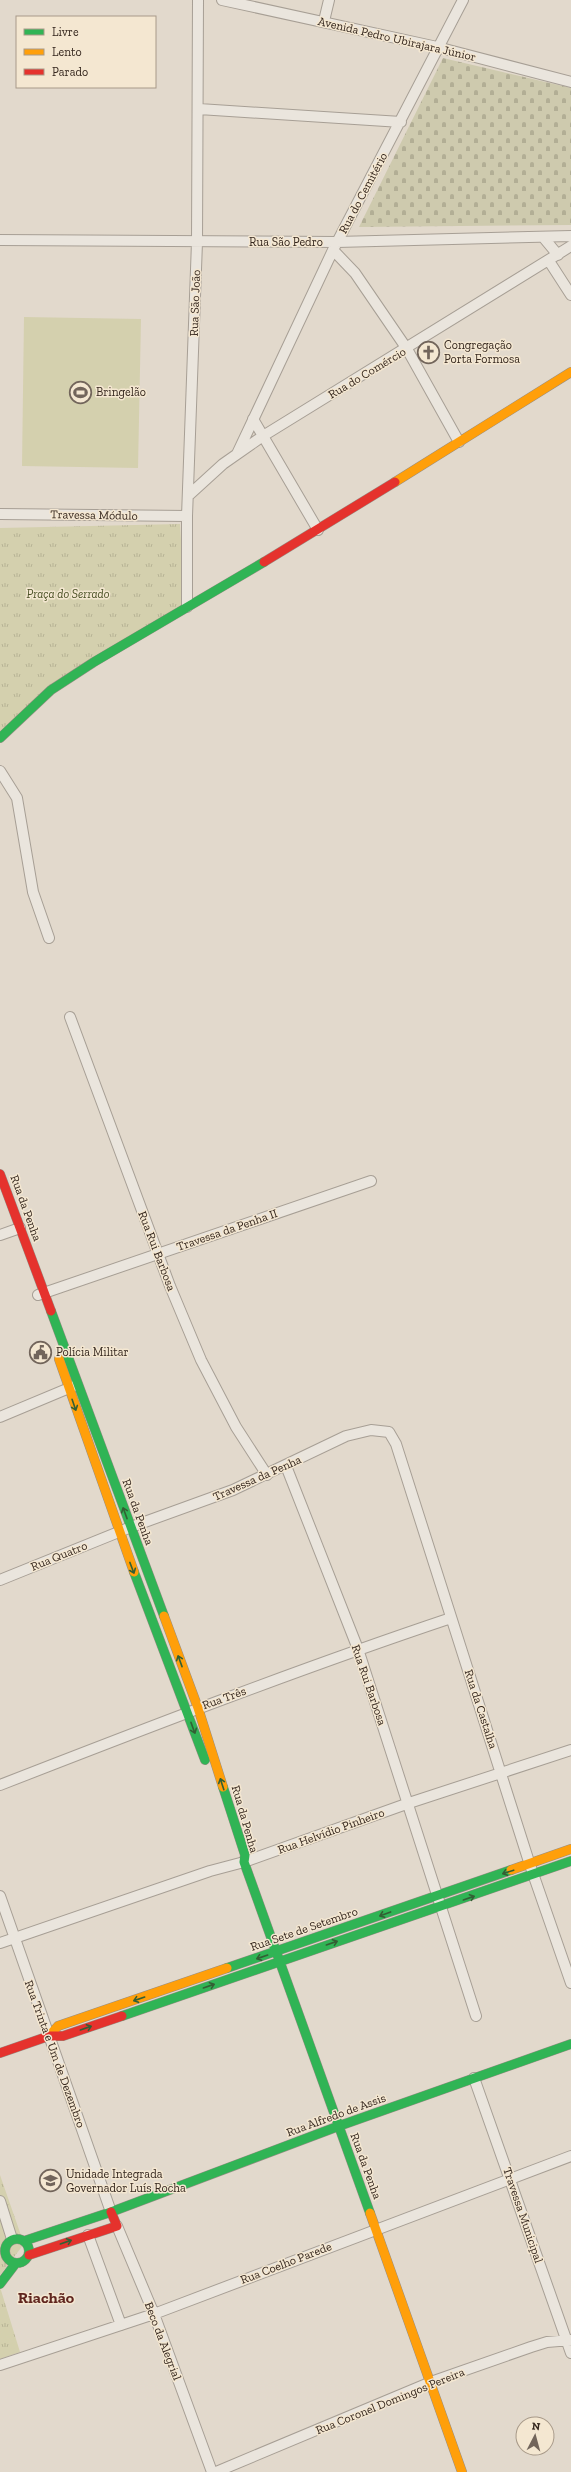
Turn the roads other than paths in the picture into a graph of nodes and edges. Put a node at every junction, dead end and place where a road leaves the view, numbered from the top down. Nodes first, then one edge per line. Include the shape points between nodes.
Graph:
1 (198, 0) edge
2 (222, 0) edge
3 (329, 0) edge
4 (463, 0) edge
5 (324, 21) junction
6 (437, 47) junction
7 (571, 82) edge
8 (199, 109) junction
9 (401, 122) junction
10 (571, 236) edge
11 (543, 237) junction
12 (0, 240) edge
13 (197, 242) junction
14 (335, 246) junction
15 (571, 246) edge
16 (553, 258) junction
17 (571, 295) edge
18 (407, 349) junction
19 (571, 372) edge
20 (253, 419) junction
21 (264, 436) junction
22 (459, 442) junction
23 (237, 454) junction
24 (189, 495) junction
25 (0, 514) edge
26 (187, 516) junction
27 (318, 530) junction
28 (187, 607) junction
29 (0, 738) edge
30 (0, 771) edge
31 (49, 938) dead end
32 (70, 1017) dead end
33 (0, 1174) edge
34 (371, 1181) dead end
35 (0, 1198) edge
36 (17, 1229) junction
37 (0, 1235) edge
38 (158, 1253) junction
39 (41, 1293) junction
40 (73, 1386) junction
41 (0, 1417) edge
42 (393, 1436) joint
43 (286, 1466) junction
44 (267, 1475) junction
45 (131, 1527) junction
46 (118, 1532) junction
47 (0, 1580) edge
48 (451, 1618) junction
49 (358, 1649) junction
50 (198, 1708) junction
51 (187, 1712) junction
52 (571, 1750) edge
53 (501, 1772) junction
54 (0, 1785) edge
55 (409, 1803) junction
56 (571, 1849) edge
57 (571, 1861) edge
58 (244, 1862) junction
59 (530, 1865) junction
60 (534, 1875) junction
61 (438, 1894) junction
62 (0, 1896) edge
63 (442, 1907) junction
64 (368, 1920) junction
65 (372, 1929) junction
66 (14, 1938) junction
67 (0, 1943) edge
68 (276, 1952) junction
69 (280, 1961) junction
70 (571, 1982) edge
71 (476, 2016) dead end
72 (49, 2036) junction
73 (571, 2044) edge
74 (0, 2053) edge
75 (474, 2078) junction
76 (339, 2126) junction
77 (571, 2156) edge
78 (510, 2178) junction
79 (0, 2201) edge
80 (111, 2212) junction
81 (117, 2226) junction
82 (376, 2230) junction
83 (88, 2235) junction
84 (12, 2239) junction
85 (24, 2240) junction
86 (29, 2255) junction
87 (6, 2257) junction
88 (16, 2263) junction
89 (0, 2264) edge
90 (0, 2284) edge
91 (154, 2314) junction
92 (120, 2325) junction
93 (569, 2340) edge
94 (571, 2353) edge
95 (0, 2365) edge
96 (431, 2382) junction
97 (212, 2472) edge
98 (216, 2472) edge
99 (462, 2472) edge

1 - 8 street, Rua São João
2 - 5 street, Avenida Pedro Ubirajara Júnior
3 - 5 street
4 - 6 street, Rua do Cemitério
5 - 6 street, Avenida Pedro Ubirajara Júnior
6 - 7 street, Avenida Pedro Ubirajara Júnior
6 - 9 street, Rua do Cemitério
8 - 9 street
8 - 13 street, Rua São João
9 - 14 street, Rua do Cemitério
10 - 11 street, Rua São Pedro
11 - 14 street, Rua São Pedro
11 - 16 street
12 - 13 street, Rua São Pedro
13 - 14 street, Rua São Pedro
13 - 24 street, Rua São João
14 - 18 street
14 - 20 street, Rua do Cemitério
15 - 16 street, Rua do Comércio
16 - 17 street
16 - 18 street, Rua do Comércio
18 - 21 street, Rua do Comércio
18 - 22 street
19 - 22 street
20 - 21 street
20 - 23 street, Rua do Cemitério
21 - 23 street, Rua do Comércio
21 - 27 street
22 - 27 street
23 - 24 street, Rua do Comércio
24 - 26 street, Rua São João
25 - 26 street, Travessa Módulo
26 - 28 street, Rua São João
27 - 28 street
28 - 29 street via 51,690
30 - 31 street via 17,798 33,892
32 - 38 street, Rua Rui Barbosa
33 - 36 street, Rua da Penha
34 - 38 street, Travessa da Penha II
35 - 36 street, Rua da Penha
36 - 37 street
36 - 39 street, Rua da Penha
38 - 39 street, Travessa da Penha II
38 - 44 street, Rua Rui Barbosa via 201,1360 219,1396
39 - 40 street, Rua da Penha
40 - 41 street
45 -> 40 street, Rua da Penha
40 -> 46 street, Rua da Penha
42 - 43 street, Travessa da Penha via 379,1429 360,1432
42 - 48 street, Rua da Castalha
43 - 44 street, Travessa da Penha
43 - 49 street, Rua Rui Barbosa
44 - 45 street, Travessa da Penha
45 - 46 street, Travessa da Penha
50 -> 45 street, Rua da Penha
46 - 47 street, Rua Quatro
46 -> 51 street, Rua da Penha
48 - 49 street, Rua Três
48 - 53 street, Rua da Castalha
49 - 50 street, Rua Três
49 - 55 street, Rua Rui Barbosa
50 - 51 street, Rua Três
58 -> 50 street, Rua da Penha via 245,1856
51 - 54 street, Rua Três
51 -> 58 street, Rua da Penha via 239,1858
52 - 53 street, Rua Helvídio Pinheiro
53 - 55 street, Rua Helvídio Pinheiro
53 - 59 street, Rua da Castalha
55 - 58 street, Rua Helvídio Pinheiro
55 - 61 street, Rua Rui Barbosa
56 - 59 street, Rua Sete de Setembro
57 - 60 street, Rua Sete de Setembro
58 - 66 street, Rua Helvídio Pinheiro via 210,1871
58 - 68 street, Rua da Penha
59 - 60 street, Rua da Castalha
59 -> 61 street, Rua Sete de Setembro
63 -> 60 street, Rua Sete de Setembro
60 - 70 street, Rua da Castalha
61 - 63 street, Rua Rui Barbosa
61 -> 64 street, Rua Sete de Setembro
62 - 66 street, Rua Trinta e Um de Dezembro
63 - 65 street, Rua Sete de Setembro
63 - 71 street, Rua Rui Barbosa
64 - 65 street
64 - 68 street, Rua Sete de Setembro
69 -> 65 street, Rua Sete de Setembro
66 - 67 street, Rua Helvídio Pinheiro
66 - 72 street, Rua Trinta e Um de Dezembro
68 - 69 street, Rua da Penha
68 -> 72 street, Rua Sete de Setembro via 58,2026
72 -> 69 street, Rua Sete de Setembro via 63,2036
69 - 76 street, Rua da Penha
72 - 74 street, Rua Sete de Setembro
72 - 80 street, Rua Trinta e Um de Dezembro
73 - 75 street, Rua Alfredo de Assis
75 - 76 street, Rua Alfredo de Assis
75 - 78 street, Travessa Municipal
76 - 80 street, Rua Alfredo de Assis
76 - 82 street, Rua da Penha
77 - 78 street, Rua Coelho Parede
78 - 82 street, Rua Coelho Parede
78 - 93 street, Travessa Municipal
79 - 84 street
80 - 81 street, Beco da Alegrial
80 - 85 street, Rua Alfredo de Assis
81 - 83 street
81 - 91 street, Beco da Alegrial
82 - 91 street, Rua Coelho Parede
82 - 96 street, Rua da Penha
86 -> 83 street
83 - 92 street
84 - 85 street
84 - 87 street via 6,2245
85 - 86 street via 29,2247
86 - 88 street via 24,2261
87 - 88 street
87 - 89 street
88 - 90 street
91 - 92 street, Rua Coelho Parede
91 - 97 street, Beco da Alegrial
92 - 95 street, Rua Coelho Parede
93 - 94 street, Travessa Municipal
93 - 96 street, Rua Coronel Domingos Pereira via 531,2347
96 - 98 street, Rua Coronel Domingos Pereira
96 - 99 street, Rua da Penha

